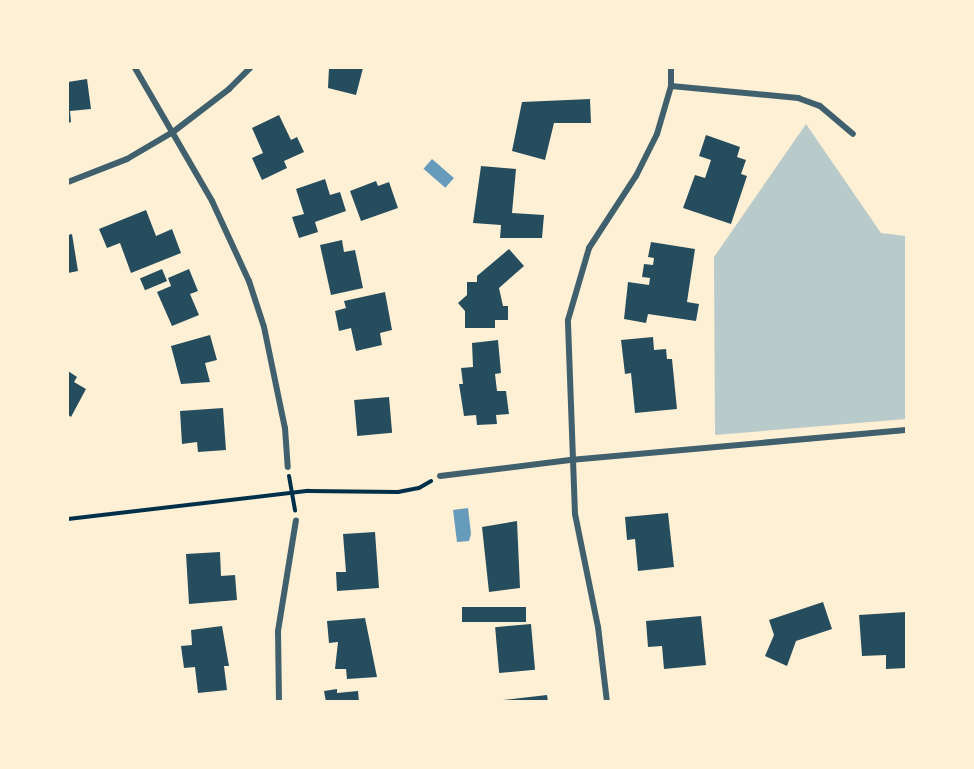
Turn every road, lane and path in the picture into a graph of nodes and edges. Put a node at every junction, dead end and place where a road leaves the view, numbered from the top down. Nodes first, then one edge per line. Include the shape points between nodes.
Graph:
1 (135, 68) edge
2 (250, 68) edge
3 (671, 68) edge
4 (670, 86) junction
5 (172, 132) junction
6 (853, 134) dead end
7 (68, 182) edge
8 (906, 430) edge
9 (570, 460) junction
10 (288, 467) joint
11 (440, 476) joint
12 (292, 492) junction
13 (68, 519) edge
14 (296, 520) joint
15 (279, 702) edge
16 (607, 702) edge

1 - 5 street
2 - 5 street
3 - 4 street
4 - 6 street via 798,99 820,106
4 - 9 street via 648,154 589,248 574,288 568,320
5 - 7 street via 127,159
5 - 10 street via 212,201 249,281 267,339 285,428
8 - 9 street
9 - 11 street
9 - 16 street via 579,546 598,627
10 - 12 path
11 - 12 path via 419,488 398,492
12 - 13 path
12 - 14 path
14 - 15 street via 278,631

